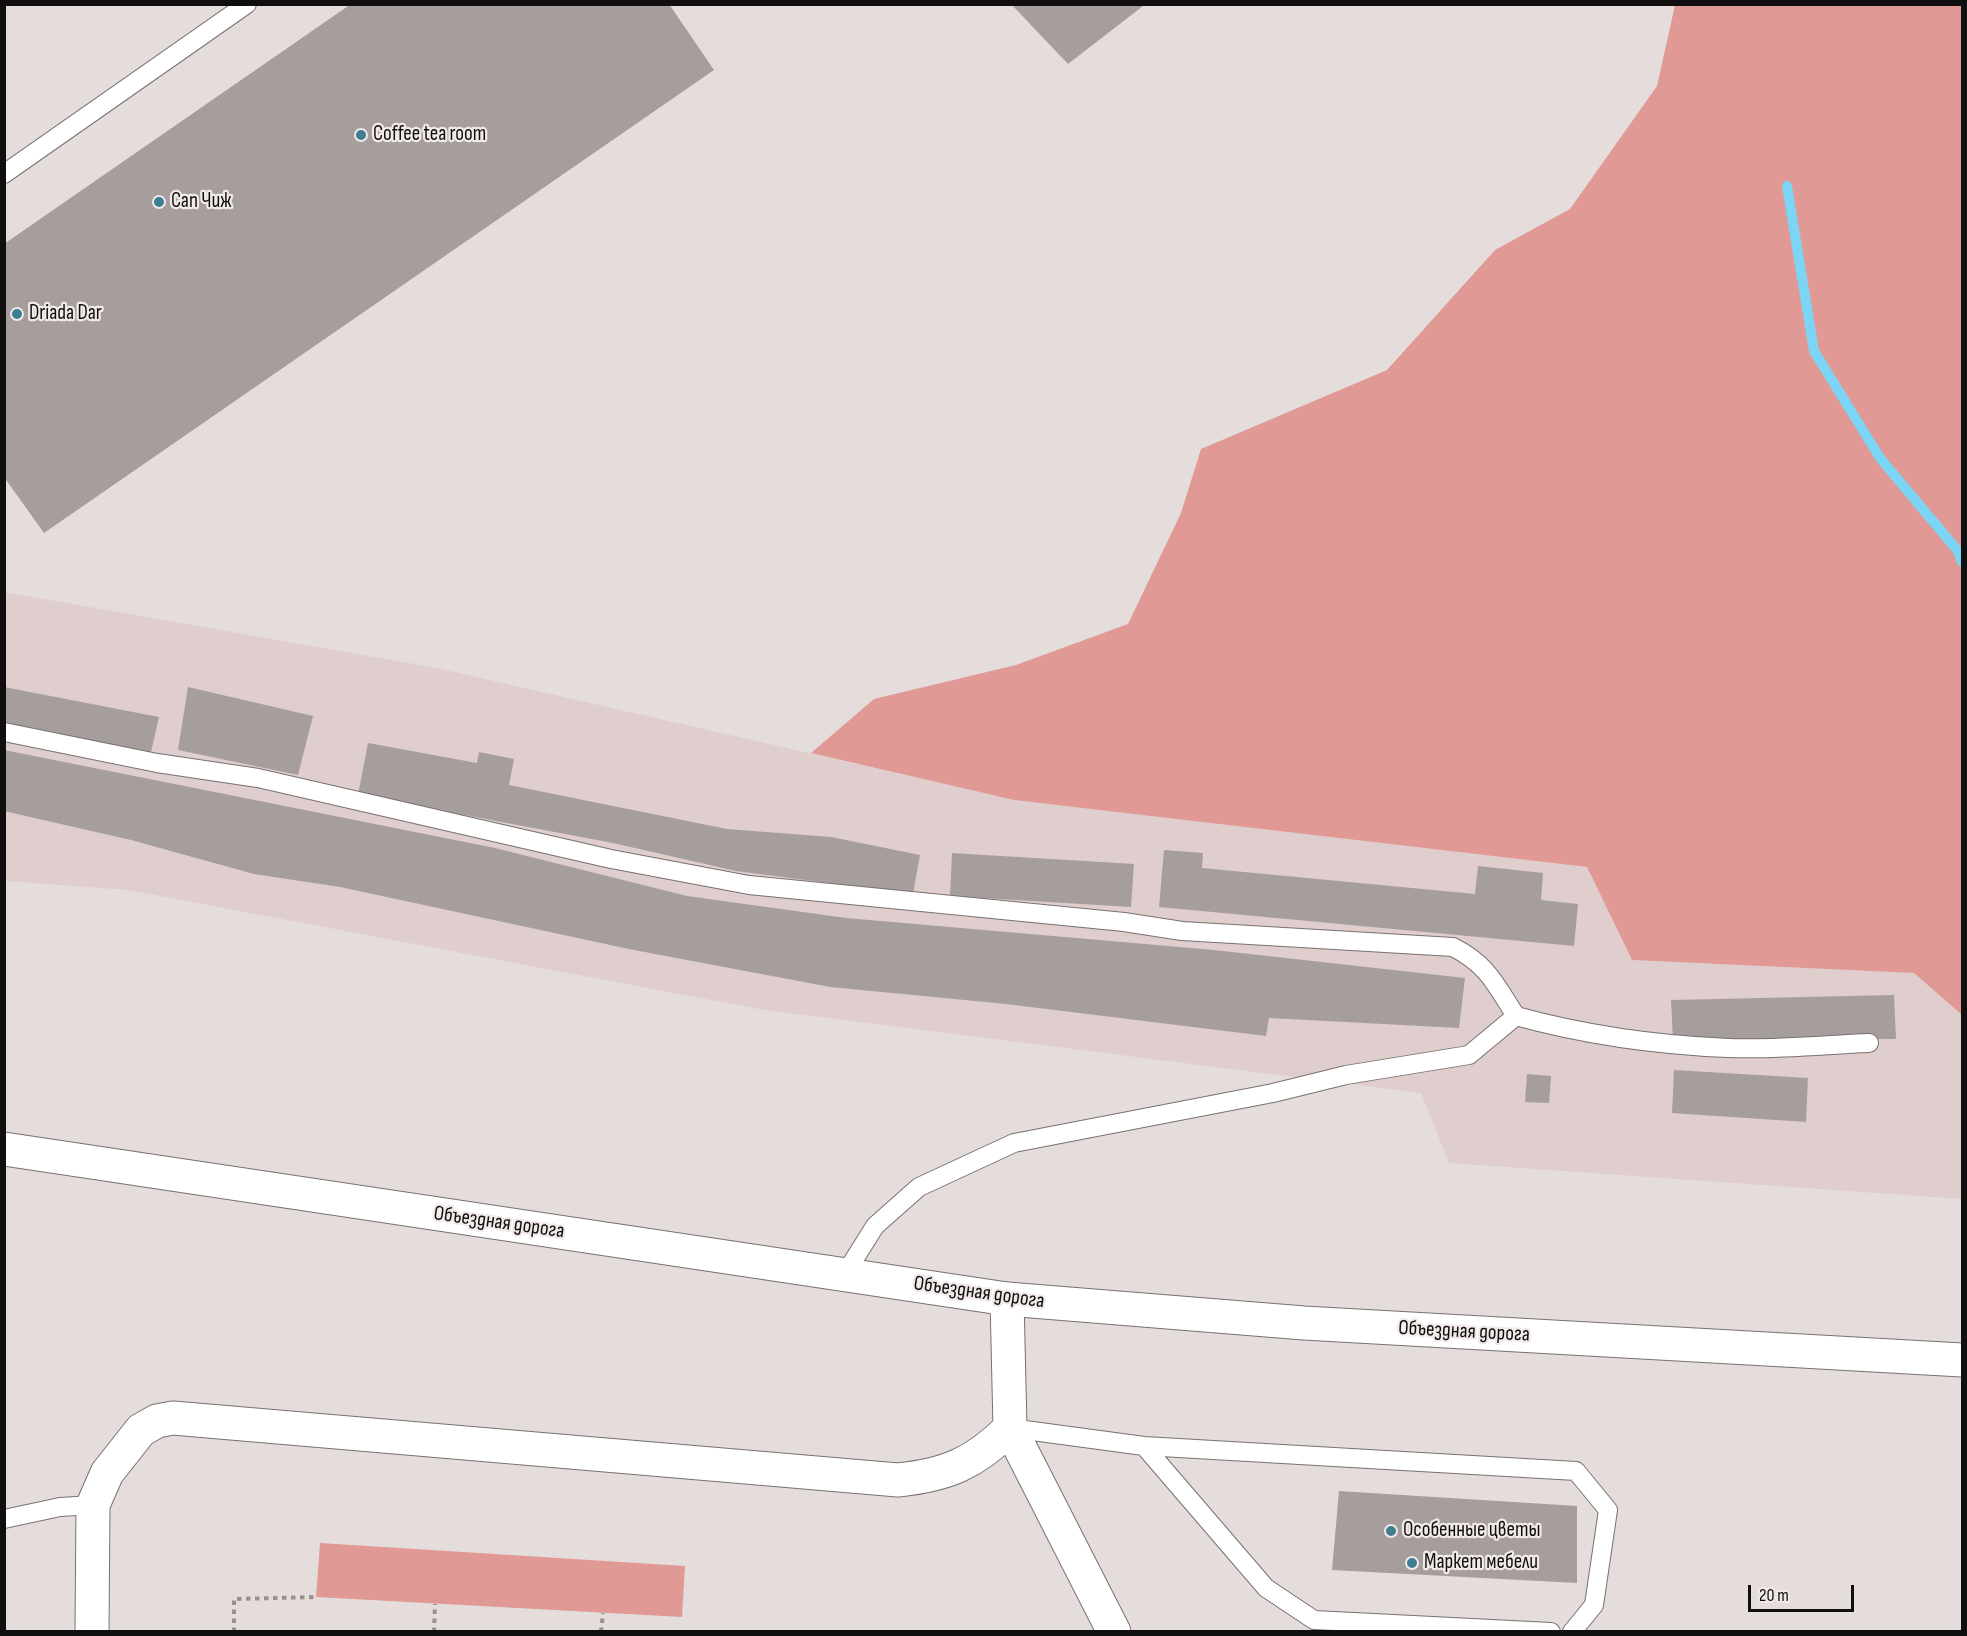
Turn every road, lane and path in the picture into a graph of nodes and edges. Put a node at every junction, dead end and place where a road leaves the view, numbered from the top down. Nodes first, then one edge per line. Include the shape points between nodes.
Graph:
1 (247, 4) edge
2 (4, 174) edge
3 (4, 732) edge
4 (1516, 1016) junction
5 (1869, 1043) dead end
6 (4, 1149) edge
7 (845, 1274) junction
8 (1007, 1299) junction
9 (1962, 1360) edge
10 (1010, 1428) junction
11 (1144, 1446) junction
12 (93, 1505) junction
13 (4, 1519) edge
14 (316, 1597) dead end
15 (435, 1604) dead end
16 (603, 1613) dead end
17 (92, 1632) edge
18 (234, 1632) edge
19 (434, 1632) edge
20 (601, 1632) edge
21 (1114, 1632) edge
22 (1551, 1632) edge
23 (1572, 1632) edge

1 - 2 lane
3 - 4 lane via 157,763 258,778 611,859 749,885 1182,931 1453,947 1475,959 1488,973
4 - 5 lane via 1641,1042 1730,1048
4 - 7 lane via 1469,1055 1346,1074 1273,1093 1014,1143 919,1187 875,1226
6 - 7 main road, Объездная дорога
7 - 8 main road, Объездная дорога
8 - 9 main road, Объездная дорога via 1304,1323
8 - 10 main road
10 - 11 lane
10 - 12 main road via 988,1450 962,1465 931,1476 898,1480 173,1418 141,1430 106,1473
10 - 21 main road
11 - 22 lane via 1266,1588 1314,1620
11 - 23 lane via 1576,1471 1608,1510 1594,1605
12 - 13 lane via 60,1507
12 - 17 main road
14 - 18 path via 234,1599
15 - 19 path
16 - 20 path

